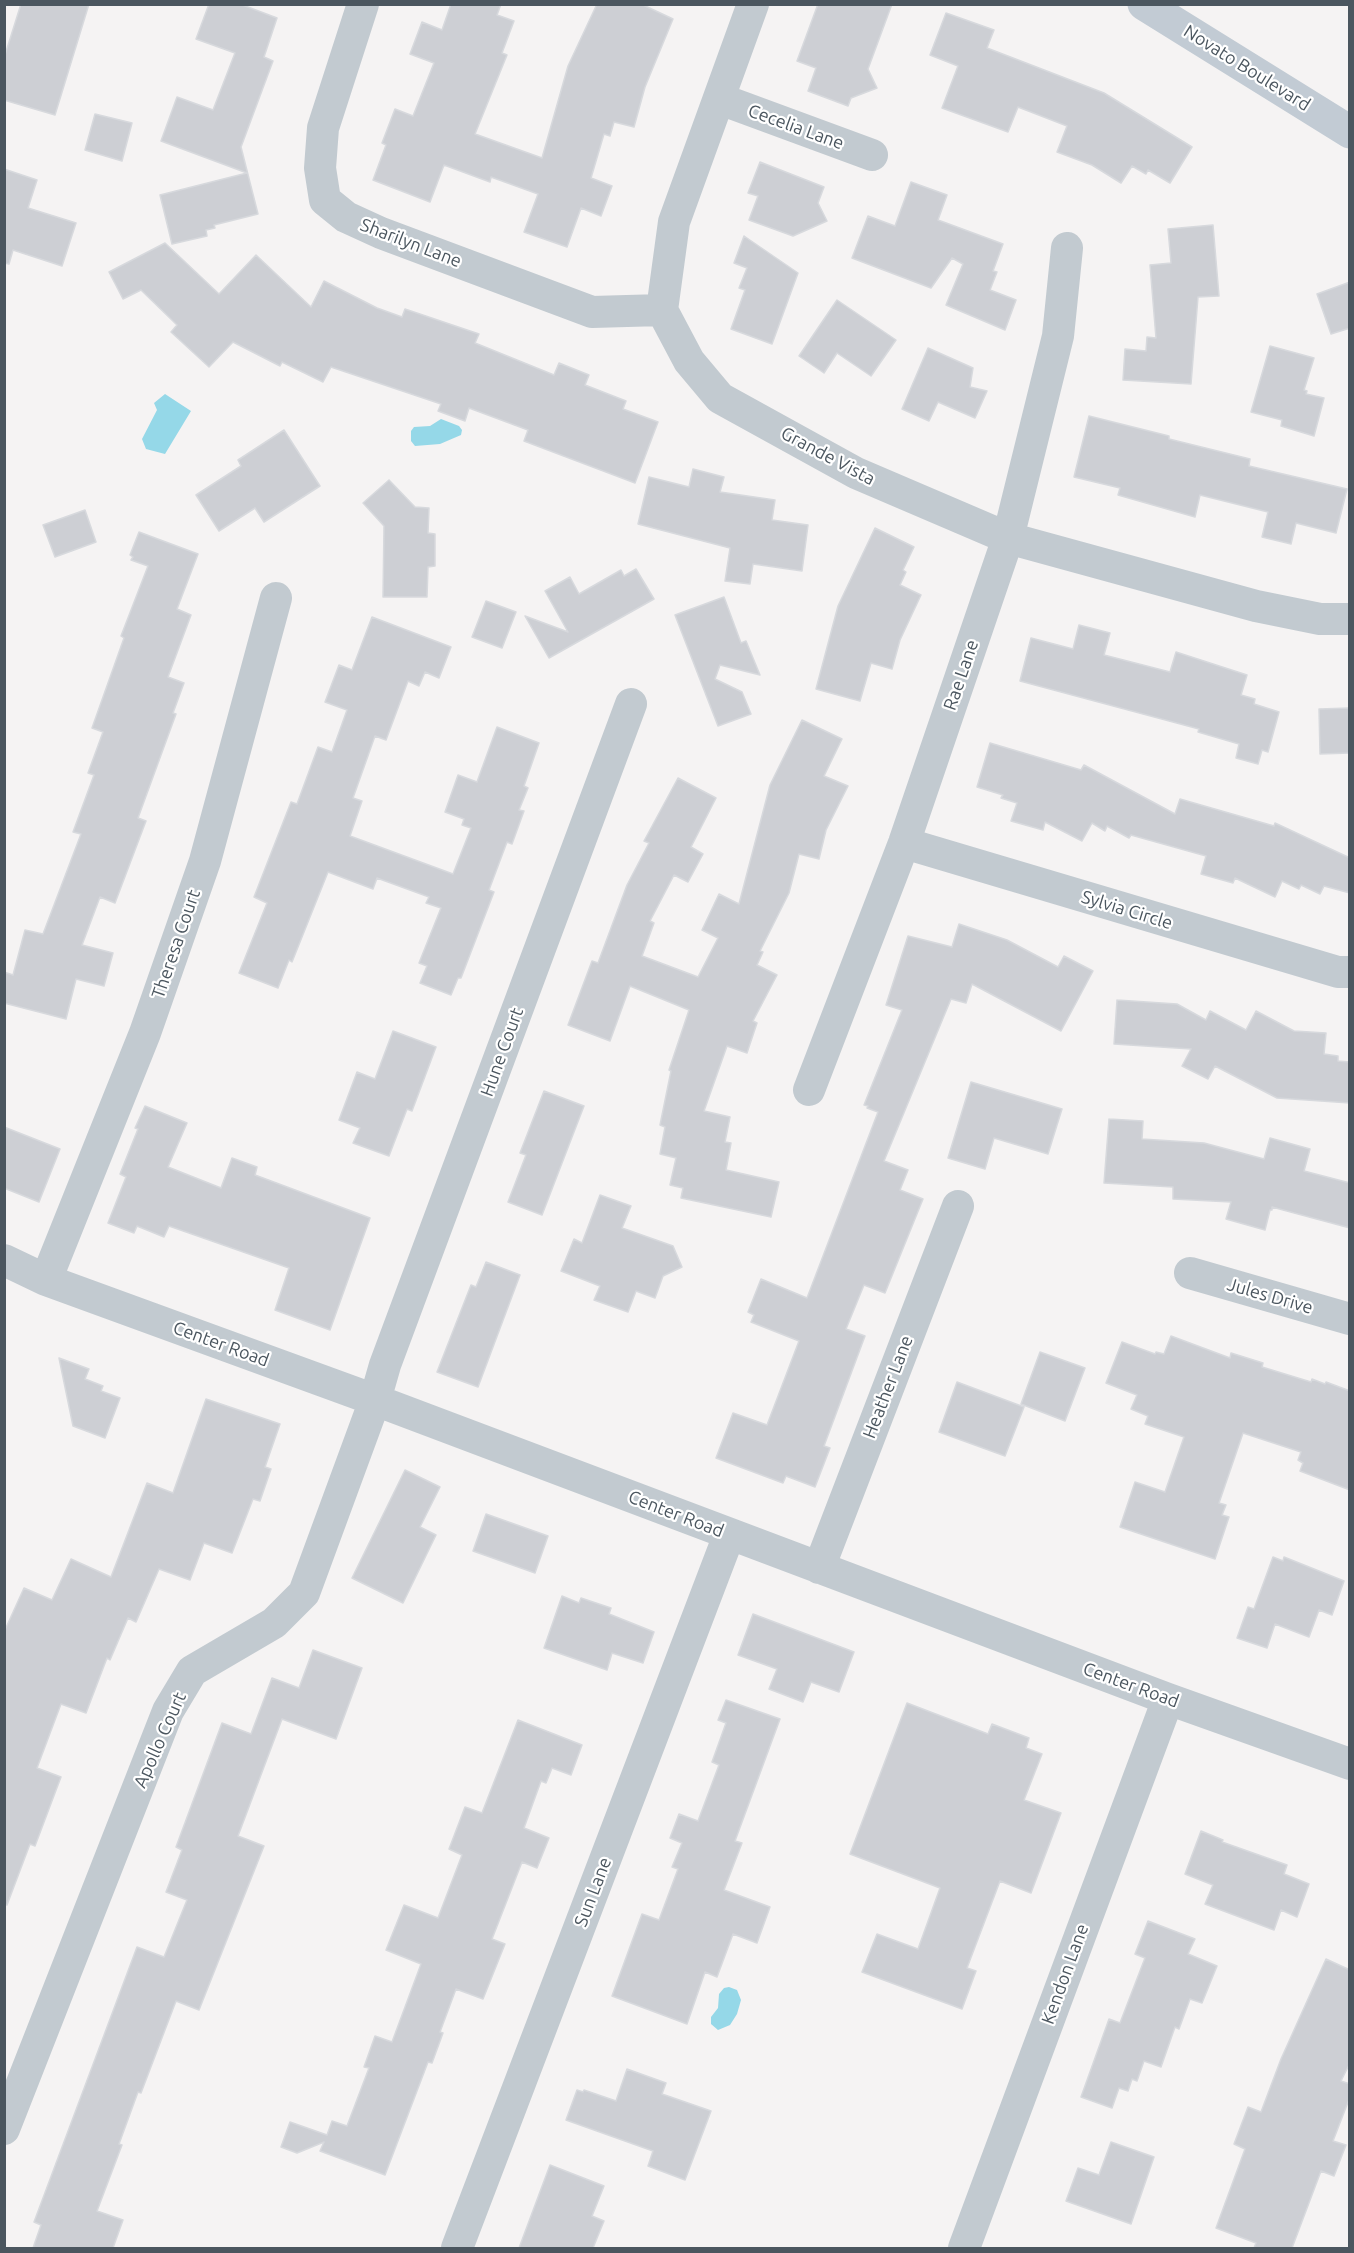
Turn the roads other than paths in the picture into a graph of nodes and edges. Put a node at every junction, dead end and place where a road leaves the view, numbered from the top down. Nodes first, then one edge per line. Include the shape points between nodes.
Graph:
1 (363, 4) edge
2 (753, 4) edge
3 (1144, 4) edge
4 (720, 99) junction
5 (1350, 132) edge
6 (872, 155) dead end
7 (1067, 248) dead end
8 (662, 310) junction
9 (1008, 538) junction
10 (276, 598) dead end
11 (1350, 619) edge
12 (631, 704) dead end
13 (904, 843) junction
14 (1350, 972) edge
15 (809, 1090) dead end
16 (958, 1206) dead end
17 (4, 1260) edge
18 (1190, 1273) dead end
19 (46, 1280) junction
20 (1350, 1319) edge
21 (375, 1400) junction
22 (729, 1534) junction
23 (819, 1568) junction
24 (1168, 1699) junction
25 (1350, 1764) edge
26 (4, 2129) edge
27 (457, 2248) edge
28 (964, 2248) edge

1 - 8 street, Sharilyn Lane via 322,128 320,168 325,200 346,216 381,233 592,312
2 - 4 street
3 - 5 main road, Novato Boulevard
4 - 6 street, Cecelia Lane
4 - 8 street via 674,222
7 - 9 street, Rae Lane via 1058,336
8 - 9 street, Grande Vista via 689,360 720,398 856,473
9 - 11 street, Grande Vista via 1256,606 1320,619
9 - 13 street, Rae Lane
10 - 19 street, Theresa Court via 206,861 145,1032
12 - 21 street, Hune Court
13 - 14 street, Sylvia Circle via 1338,972
13 - 15 street, Rae Lane
16 - 23 street, Heather Lane
17 - 19 street, Center Road
18 - 20 street, Jules Drive
19 - 21 street, Center Road
21 - 22 street, Center Road
21 - 26 street, Apollo Court via 304,1593 274,1623 192,1671 168,1711
22 - 23 street, Center Road
22 - 27 street, Sun Lane
23 - 24 street, Center Road
24 - 25 street, Center Road
24 - 28 street, Kendon Lane

